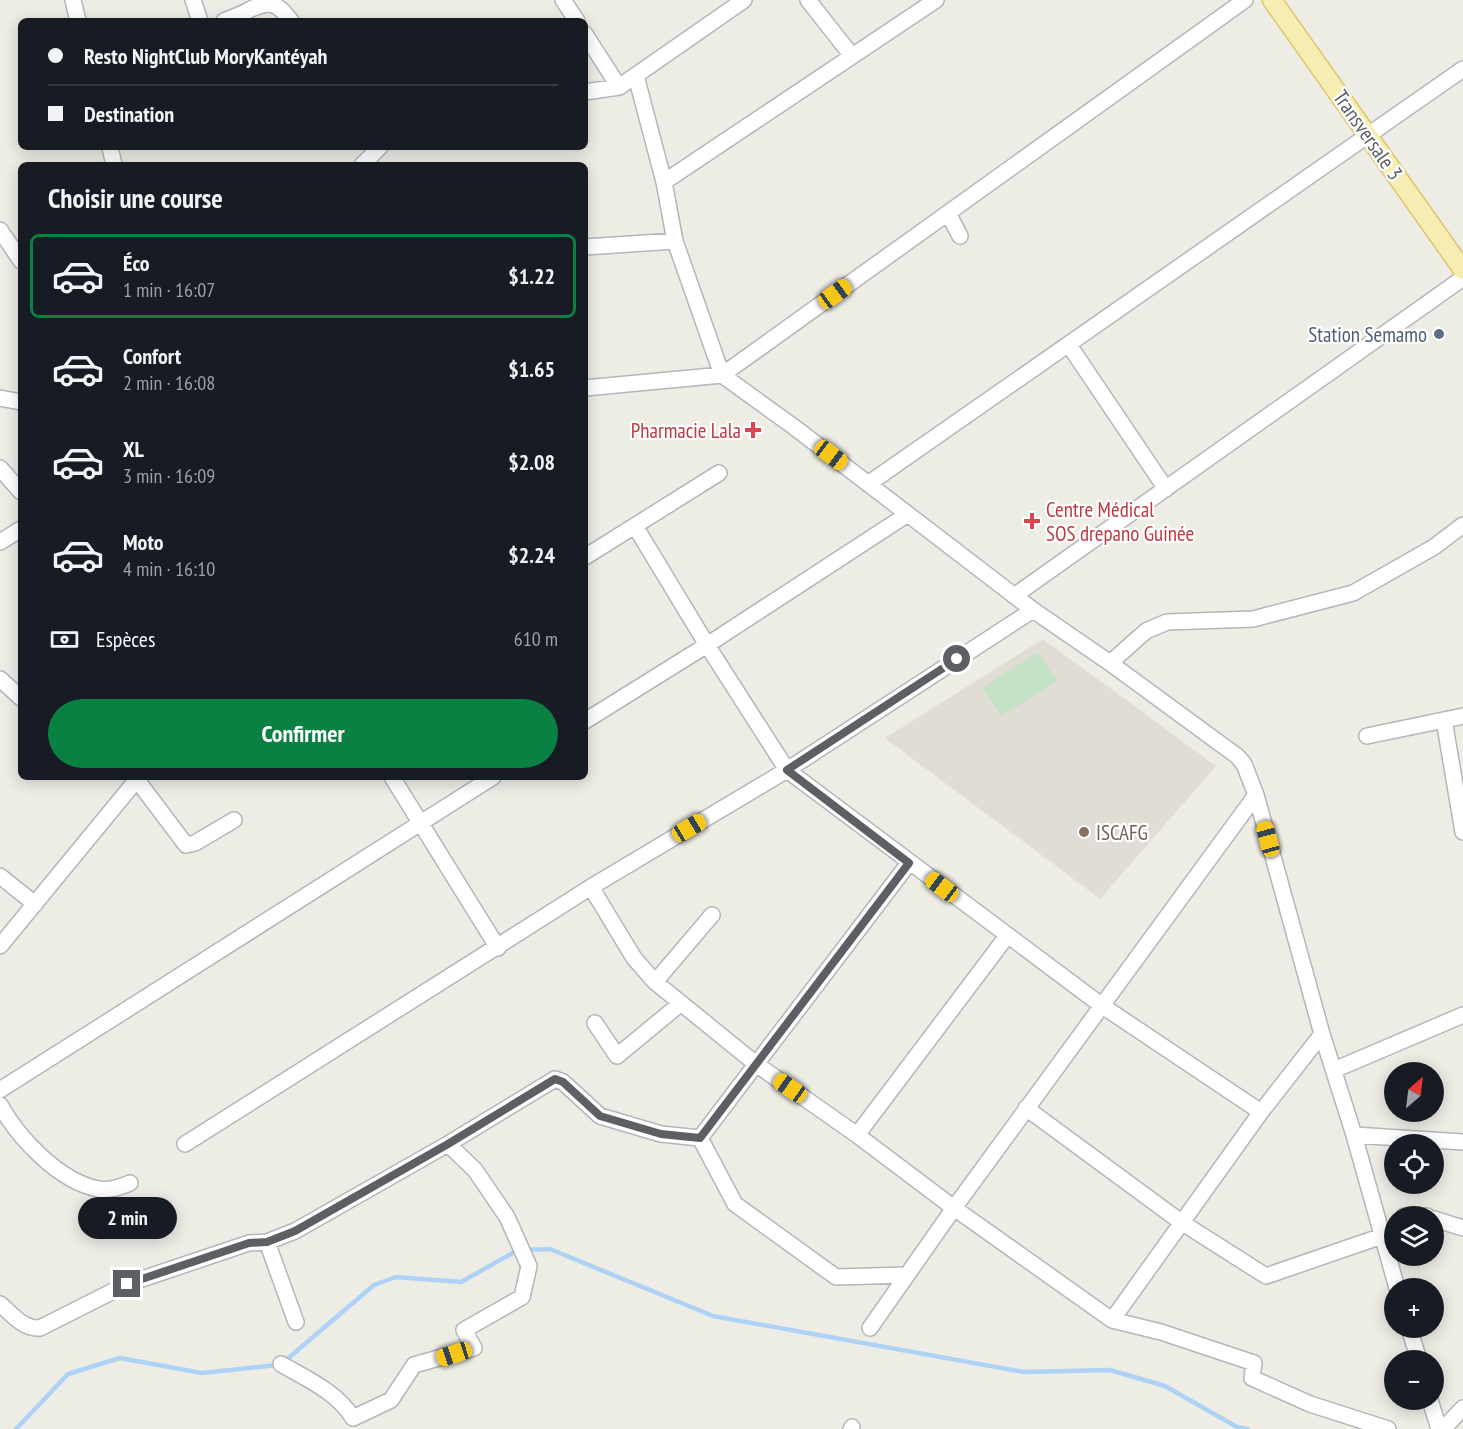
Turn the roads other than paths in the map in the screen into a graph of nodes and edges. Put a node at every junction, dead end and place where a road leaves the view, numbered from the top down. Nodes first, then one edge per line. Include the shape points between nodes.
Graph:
1 (73, 0) edge
2 (193, 0) edge
3 (563, 0) edge
4 (744, 0) edge
5 (808, 0) edge
6 (936, 0) edge
7 (1245, 0) edge
8 (1272, 0) edge
9 (77, 18) edge
10 (199, 18) edge
11 (230, 18) edge
12 (288, 18) edge
13 (575, 18) edge
14 (588, 39) edge
15 (852, 56) junction
16 (1463, 69) edge
17 (636, 76) junction
18 (619, 87) junction
19 (588, 92) edge
20 (1369, 135) junction
21 (377, 150) edge
22 (365, 162) edge
23 (664, 182) junction
24 (948, 213) junction
25 (0, 230) edge
26 (960, 236) dead end
27 (675, 241) junction
28 (588, 247) edge
29 (18, 257) edge
30 (1463, 270) edge
31 (1463, 278) edge
32 (1069, 345) junction
33 (722, 375) junction
34 (588, 388) edge
35 (0, 398) edge
36 (18, 401) edge
37 (0, 468) edge
38 (719, 473) dead end
39 (868, 484) junction
40 (18, 489) edge
41 (1166, 489) junction
42 (908, 514) junction
43 (1463, 525) edge
44 (635, 526) junction
45 (18, 531) edge
46 (0, 542) edge
47 (588, 555) edge
48 (1014, 596) junction
49 (1033, 610) junction
50 (707, 645) junction
51 (1110, 663) junction
52 (0, 679) edge
53 (18, 695) edge
54 (1463, 716) edge
55 (588, 719) edge
56 (1444, 720) junction
57 (1367, 736) dead end
58 (787, 770) junction
59 (132, 780) edge
60 (394, 780) edge
61 (488, 780) edge
62 (1256, 795) junction
63 (234, 820) dead end
64 (419, 823) junction
65 (1463, 832) edge
66 (909, 863) junction
67 (0, 876) edge
68 (591, 887) junction
69 (35, 904) junction
70 (712, 915) dead end
71 (1007, 936) junction
72 (0, 946) edge
73 (498, 948) junction
74 (655, 982) junction
75 (680, 1004) junction
76 (1101, 1005) junction
77 (1463, 1015) edge
78 (595, 1023) dead end
79 (1322, 1034) junction
80 (756, 1064) junction
81 (1334, 1070) junction
82 (0, 1090) edge
83 (0, 1105) edge
84 (1026, 1108) junction
85 (1261, 1112) junction
86 (857, 1135) junction
87 (1354, 1135) junction
88 (700, 1138) junction
89 (1463, 1142) edge
90 (185, 1144) dead end
91 (448, 1144) junction
92 (130, 1183) dead end
93 (954, 1208) junction
94 (1377, 1217) junction
95 (1384, 1217) edge
96 (1181, 1222) junction
97 (1444, 1222) edge
98 (1463, 1228) edge
99 (1382, 1236) junction
100 (267, 1242) junction
101 (907, 1275) junction
102 (1394, 1278) edge
103 (0, 1304) edge
104 (1112, 1320) junction
105 (296, 1322) dead end
106 (870, 1328) dead end
107 (281, 1364) dead end
108 (1463, 1408) edge
109 (1434, 1410) edge
110 (1388, 1429) edge
111 (1441, 1429) edge

1 - 9 street
2 - 10 street
3 - 13 street
4 - 17 street
5 - 15 street
6 - 15 street
7 - 24 street
8 - 20 main road, Transversale 3
11 - 12 street via 261,3 271,3
14 - 18 street
15 - 23 street
16 - 20 street
17 - 18 street
17 - 23 street
18 - 19 street
20 - 30 main road, Transversale 3
20 - 32 street
21 - 22 street
23 - 27 street
24 - 26 street
24 - 33 street
25 - 29 street
27 - 28 street
27 - 33 street
31 - 41 street
32 - 39 street
32 - 41 street
33 - 34 street
33 - 39 street
35 - 36 street
37 - 40 street
38 - 44 street
39 - 42 street
41 - 48 street
42 - 48 street
42 - 50 street
43 - 51 street via 1434,547 1353,592 1253,619 1167,622 1146,630
44 - 47 street
44 - 50 street
45 - 46 street
48 - 49 street
49 - 51 street
49 - 58 street
50 - 55 street
50 - 58 street
51 - 62 street via 1237,756
52 - 53 street
54 - 56 street
56 - 57 street
56 - 65 street
58 - 66 street
58 - 68 street
59 - 63 street via 186,844 195,843
59 - 69 street
60 - 64 street
61 - 64 street
62 - 76 street
62 - 79 street
64 - 73 street
64 - 82 street
66 - 71 street
66 - 80 street
67 - 69 street
68 - 73 street
68 - 74 street via 634,958
69 - 72 street
70 - 74 street
71 - 76 street
71 - 86 street
73 - 90 street
74 - 75 street
75 - 78 street via 617,1056
75 - 80 street
76 - 84 street
76 - 85 street
77 - 81 street
79 - 81 street
79 - 85 street
80 - 86 street
80 - 88 street
81 - 87 street
83 - 92 street via 28,1144 80,1183 100,1189
84 - 93 street
84 - 96 street
85 - 96 street
86 - 93 street
87 - 89 street
87 - 94 street
88 - 91 street via 661,1134 600,1116 555,1079
88 - 101 street via 735,1204 836,1277
91 - 100 street via 295,1231
91 - 107 street via 475,1170 507,1217 529,1266 522,1297 464,1330 474,1348 414,1365 390,1400 353,1418 328,1391
93 - 101 street
93 - 104 street
94 - 95 street
94 - 99 street
96 - 99 street via 1266,1276
96 - 104 street
97 - 98 street
99 - 102 street
100 - 103 street via 249,1243 127,1284 40,1328 25,1325
100 - 105 street
101 - 106 street
104 - 110 street via 1254,1363 1252,1378 1310,1404
108 - 111 street
109 - 111 street

